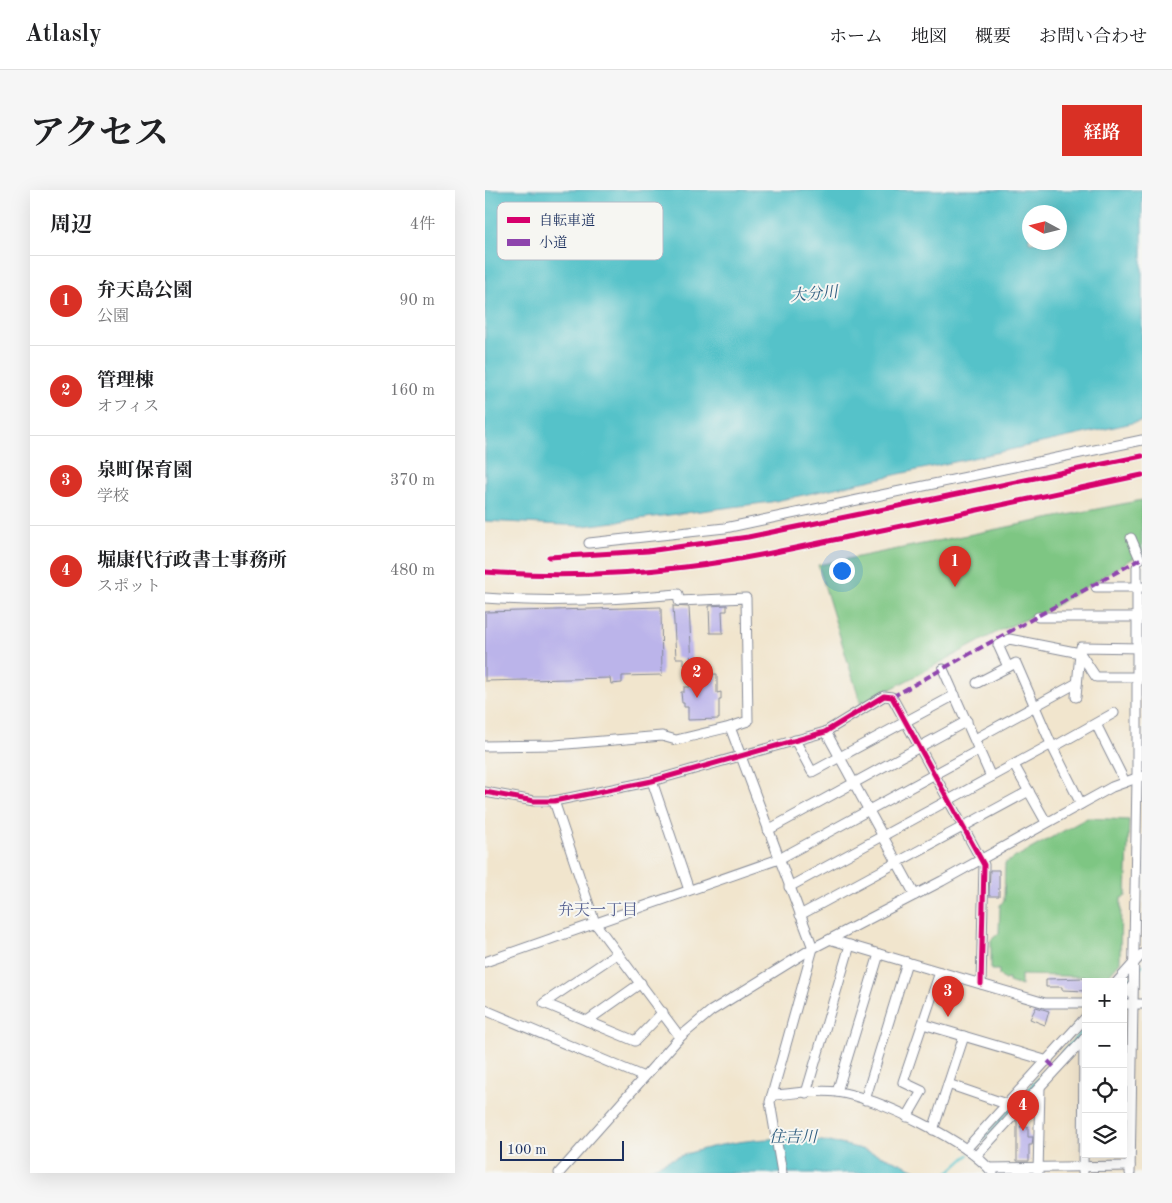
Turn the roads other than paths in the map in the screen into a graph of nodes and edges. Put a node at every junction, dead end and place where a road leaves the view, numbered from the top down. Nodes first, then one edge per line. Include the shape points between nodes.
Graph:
1 (1142, 440) edge
2 (1131, 538) dead end
3 (589, 543) dead end
4 (1096, 587) dead end
5 (1140, 587) edge
6 (485, 598) edge
7 (1038, 617) dead end
8 (1140, 617) edge
9 (1140, 648) edge
10 (1080, 653) junction
11 (1008, 667) junction
12 (943, 669) dead end
13 (1140, 677) edge
14 (977, 683) dead end
15 (1077, 683) junction
16 (955, 695) junction
17 (1075, 698) dead end
18 (1035, 706) junction
19 (1140, 706) edge
20 (1114, 713) dead end
21 (906, 721) junction
22 (967, 721) junction
23 (1096, 724) junction
24 (730, 728) junction
25 (826, 732) junction
26 (975, 739) junction
27 (795, 740) junction
28 (485, 746) edge
29 (1052, 746) junction
30 (920, 747) junction
31 (979, 750) junction
32 (739, 756) junction
33 (840, 757) junction
34 (1014, 765) junction
35 (935, 774) junction
36 (991, 777) junction
37 (1139, 777) edge
38 (652, 781) junction
39 (1125, 782) junction
40 (855, 784) junction
41 (1029, 791) junction
42 (485, 792) edge
43 (949, 800) junction
44 (553, 801) junction
45 (1081, 804) junction
46 (869, 810) junction
47 (1047, 822) junction
48 (963, 826) junction
49 (768, 830) junction
50 (883, 836) junction
51 (1139, 847) edge
52 (779, 859) junction
53 (981, 859) junction
54 (897, 862) junction
55 (789, 887) junction
56 (689, 890) junction
57 (915, 895) junction
58 (800, 915) junction
59 (595, 923) junction
60 (832, 940) junction
61 (850, 945) junction
62 (813, 948) junction
63 (618, 953) junction
64 (879, 954) junction
65 (1142, 954) edge
66 (485, 962) edge
67 (907, 962) junction
68 (1133, 965) junction
69 (940, 972) junction
70 (1121, 978) edge
71 (641, 983) junction
72 (1133, 983) junction
73 (981, 984) junction
74 (1127, 991) edge
75 (1082, 1003) edge
76 (1133, 1004) edge
77 (485, 1010) edge
78 (663, 1012) junction
79 (587, 1021) junction
80 (1082, 1021) edge
81 (923, 1024) junction
82 (964, 1036) junction
83 (680, 1037) junction
84 (1082, 1041) edge
85 (1047, 1060) junction
86 (1085, 1068) edge
87 (644, 1077) junction
88 (948, 1084) junction
89 (1040, 1087) junction
90 (806, 1092) junction
91 (837, 1092) junction
92 (771, 1098) junction
93 (865, 1100) junction
94 (1006, 1104) junction
95 (907, 1117) junction
96 (933, 1130) junction
97 (966, 1149) junction
98 (976, 1156) junction
99 (991, 1170) edge
100 (1038, 1170) edge
101 (1083, 1170) edge
102 (1130, 1170) edge
103 (559, 1173) edge
104 (782, 1173) edge

1 - 3 street via 725,528
2 - 5 street via 1139,563
4 - 5 street
5 - 8 street
6 - 24 street via 614,600 678,594 679,601 746,598 748,720
7 - 8 street
8 - 9 street
9 - 10 street via 1081,647
9 - 13 street
10 - 11 street via 1009,640 998,645
10 - 13 street via 1096,677
10 - 15 street
11 - 14 street
11 - 18 street via 1017,663
12 - 16 street
13 - 19 street
15 - 17 street
15 - 18 street
16 - 21 street
16 - 22 street
18 - 26 street
18 - 29 street
19 - 37 street
20 - 23 street
21 - 25 street via 892,697 884,696
21 - 30 street
21 - 33 street
22 - 26 street
22 - 30 street
23 - 29 street
23 - 39 street
24 - 28 street via 676,740 662,736 555,745
24 - 32 street
25 - 27 street
25 - 33 street
26 - 31 street
27 - 32 street
27 - 33 street via 812,772
29 - 34 street
29 - 45 street
30 - 35 street
30 - 40 street
31 - 35 street
31 - 36 street
32 - 38 street
32 - 49 street
33 - 40 street
34 - 36 street
34 - 41 street
35 - 43 street
35 - 46 street
36 - 43 street
37 - 39 street
37 - 51 street
38 - 44 street
38 - 56 street
39 - 45 street
40 - 46 street
40 - 49 street
41 - 47 street
41 - 48 street
42 - 44 street
43 - 48 street
43 - 50 street
44 - 59 street
45 - 47 street
46 - 50 street
46 - 52 street
47 - 53 street
48 - 53 street
48 - 54 street
49 - 52 street
50 - 54 street
50 - 55 street
51 - 68 street
52 - 55 street
52 - 56 street
53 - 57 street
53 - 73 street
54 - 57 street
54 - 58 street
55 - 58 street
56 - 59 street
57 - 60 street
58 - 62 street
59 - 63 street
59 - 66 street
60 - 61 street
60 - 62 street
61 - 64 street
61 - 90 street
62 - 83 street via 711,1011
62 - 92 street
63 - 71 street
63 - 79 street via 544,1003
64 - 67 street
64 - 91 street
65 - 68 street
67 - 69 street
67 - 93 street
68 - 70 street
68 - 72 street
69 - 73 street
69 - 81 street
71 - 78 street
71 - 79 street
72 - 74 street
72 - 76 street
73 - 75 street via 1045,1003
76 - 102 street
77 - 87 street
78 - 79 street via 635,1041
78 - 83 street
80 - 85 street
81 - 82 street
81 - 95 street via 903,1082 922,1091
82 - 85 street
82 - 88 street
83 - 87 street
84 - 89 street
85 - 94 street
86 - 101 street
87 - 103 street
88 - 94 street
88 - 96 street
89 - 98 street
89 - 100 street
90 - 91 street
90 - 92 street
91 - 93 street
92 - 104 street
93 - 95 street
94 - 97 street
95 - 96 street
96 - 97 street
97 - 98 street
98 - 99 street
99 - 100 street
100 - 101 street
101 - 102 street

